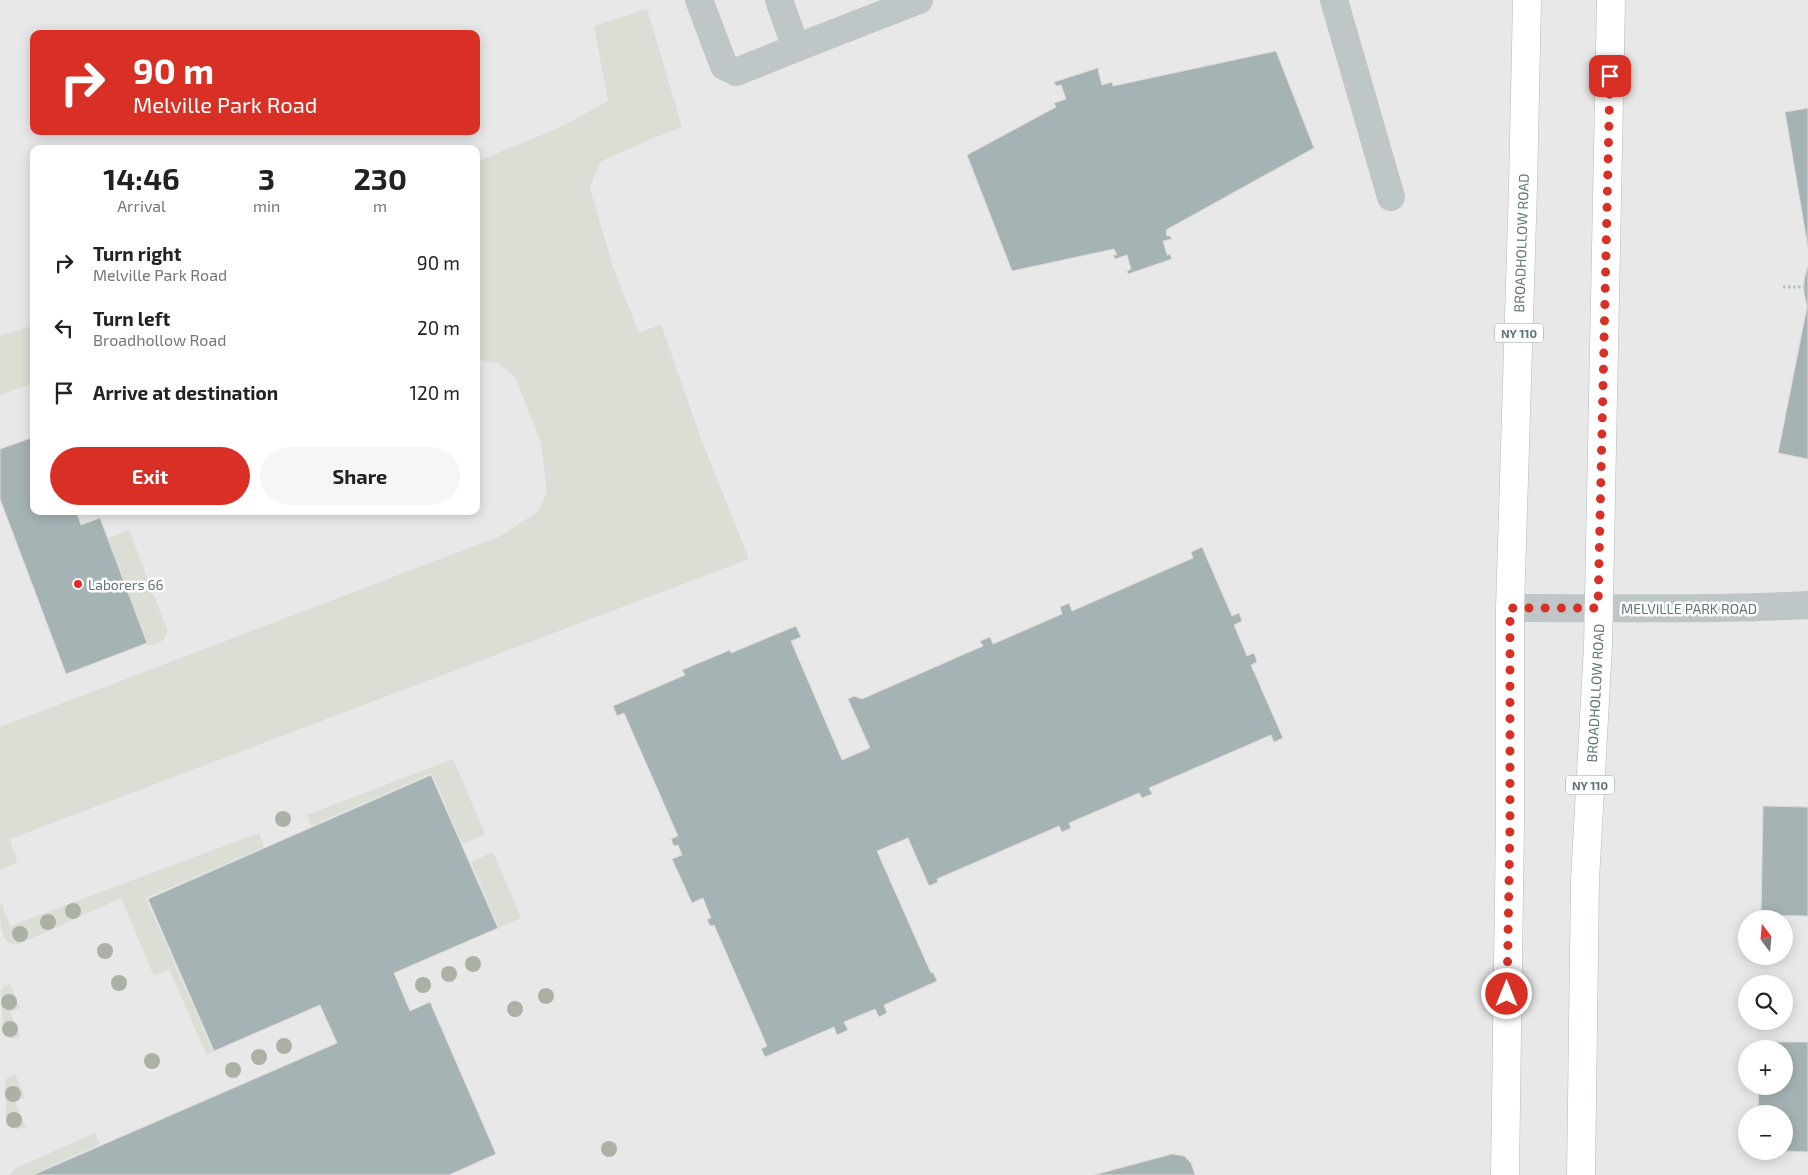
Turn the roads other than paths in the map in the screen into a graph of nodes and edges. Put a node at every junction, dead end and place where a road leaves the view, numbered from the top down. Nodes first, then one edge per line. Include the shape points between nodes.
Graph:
1 (700, 0) edge
2 (779, 0) edge
3 (919, 0) edge
4 (1334, 0) edge
5 (1527, 0) edge
6 (1611, 0) edge
7 (796, 48) junction
8 (1391, 197) dead end
9 (1808, 605) edge
10 (1510, 608) junction
11 (1598, 608) junction
12 (1506, 1173) edge
13 (1581, 1175) edge

1 - 7 street via 724,66 736,72
2 - 7 street
3 - 7 street
4 - 8 street
5 - 10 main road, BROADHOLLOW ROAD / NY 110
6 - 11 main road, BROADHOLLOW ROAD / NY 110
9 - 11 street, MELVILLE PARK ROAD via 1636,610
10 - 11 street, MELVILLE PARK ROAD
10 - 12 main road, BROADHOLLOW ROAD / NY 110
11 - 13 main road, BROADHOLLOW ROAD / NY 110 via 1584,880

